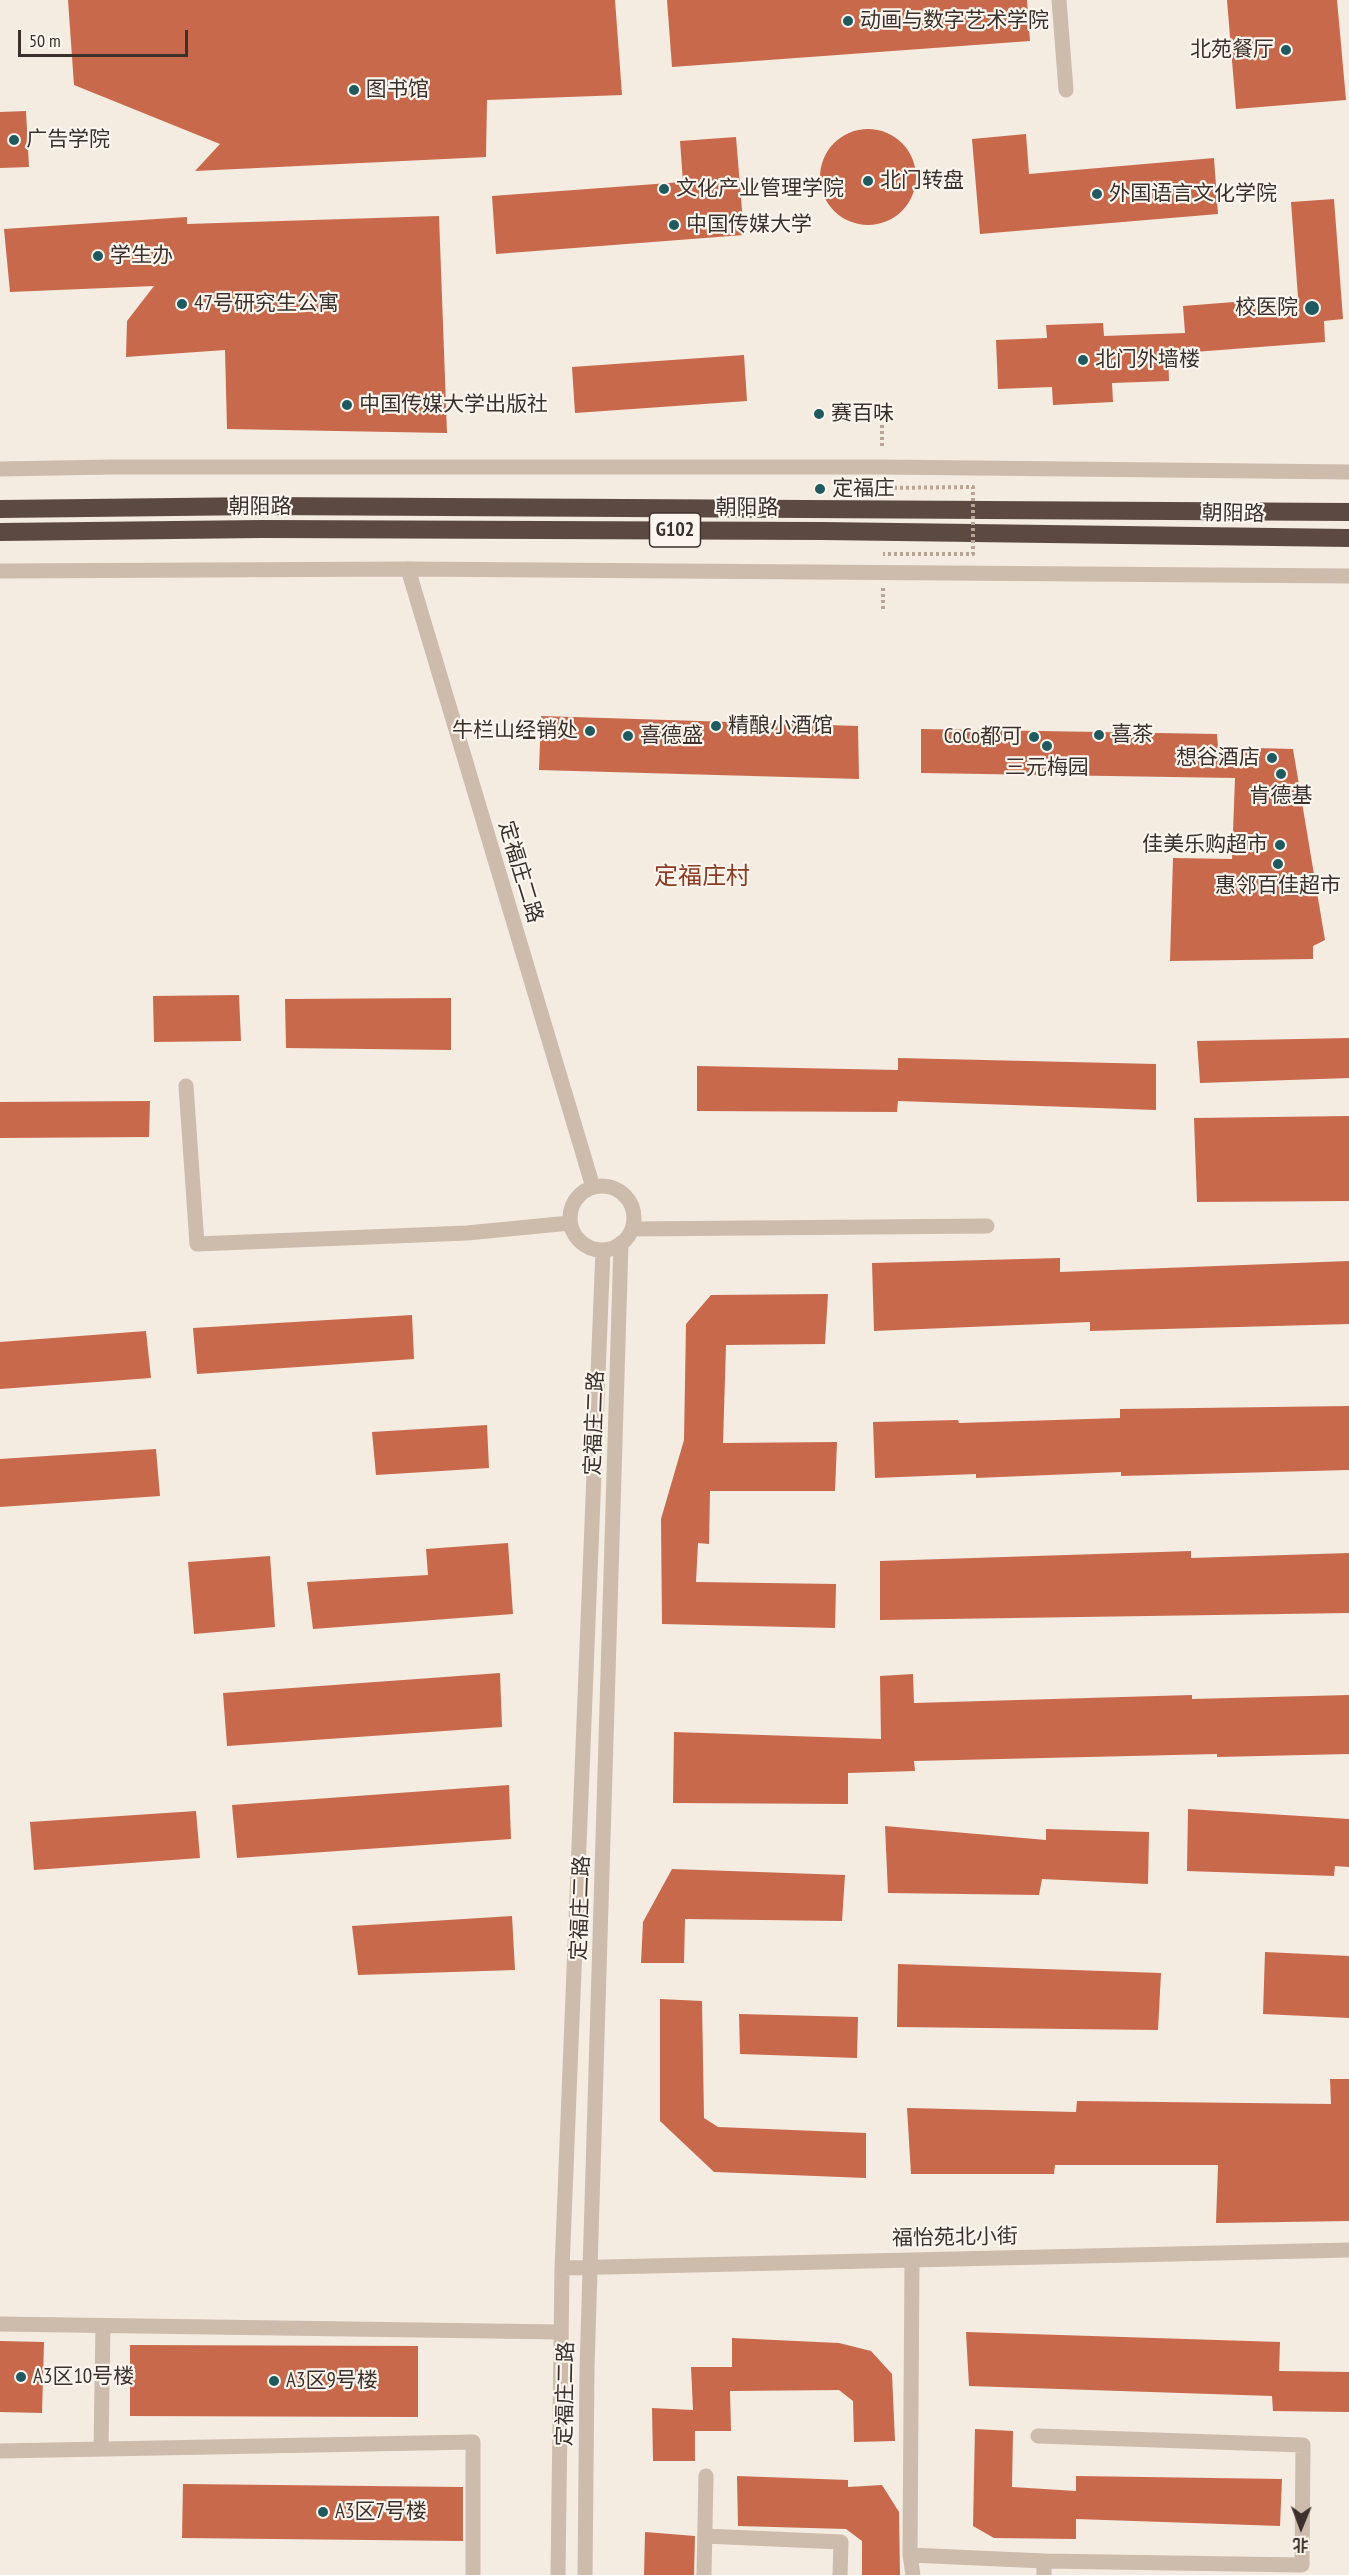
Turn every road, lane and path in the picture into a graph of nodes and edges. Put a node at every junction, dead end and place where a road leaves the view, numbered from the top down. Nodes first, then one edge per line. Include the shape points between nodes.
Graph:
1 (1059, 0) edge
2 (1066, 90) dead end
3 (0, 469) edge
4 (1349, 472) edge
5 (882, 488) dead end
6 (0, 509) edge
7 (1349, 512) edge
8 (0, 532) edge
9 (1349, 538) edge
10 (883, 554) dead end
11 (408, 569) junction
12 (0, 571) edge
13 (1349, 576) edge
14 (186, 1086) dead end
15 (593, 1187) junction
16 (570, 1223) junction
17 (987, 1226) dead end
18 (632, 1229) junction
19 (621, 1243) junction
20 (603, 1250) junction
21 (1349, 2250) edge
22 (912, 2260) junction
23 (591, 2267) junction
24 (562, 2268) junction
25 (0, 2324) edge
26 (103, 2326) junction
27 (560, 2332) junction
28 (1038, 2436) dead end
29 (101, 2448) junction
30 (0, 2451) edge
31 (706, 2476) dead end
32 (705, 2536) junction
33 (910, 2555) junction
34 (1044, 2568) edge
35 (1302, 2570) edge
36 (473, 2575) edge
37 (558, 2575) edge
38 (585, 2575) edge
39 (704, 2575) edge
40 (840, 2575) edge
41 (912, 2575) edge

1 - 2 street
3 - 4 street, 朝阳路 via 835,467
5 - 10 path, bridge via 973,487 973,554
6 - 7 highway, 朝阳路 / G102 via 286,506
8 - 9 highway, 朝阳路 / G102 via 811,531
11 - 12 street
11 - 13 street
11 - 15 street, 定福庄二路
14 - 16 street via 197,1244 467,1233
15 - 16 street via 576,1198
15 - 18 street via 612,1187 626,1197 633,1212
16 - 20 street via 579,1240
17 - 18 street
18 - 19 street
19 - 20 street
19 - 23 street, 定福庄二路
20 - 24 street, 定福庄二路
21 - 22 street, 福怡苑北小街
22 - 23 street, 福怡苑北小街
22 - 33 street
23 - 24 street, 福怡苑北小街
23 - 38 street, 定福庄二路
24 - 27 street, 定福庄二路
25 - 26 street
26 - 27 street
26 - 29 street
27 - 37 street, 定福庄二路
28 - 35 street via 1303,2445
29 - 30 street
29 - 36 street via 473,2442
31 - 32 street
32 - 39 street
32 - 40 street via 841,2542
33 - 34 street
33 - 41 street
34 - 35 street

